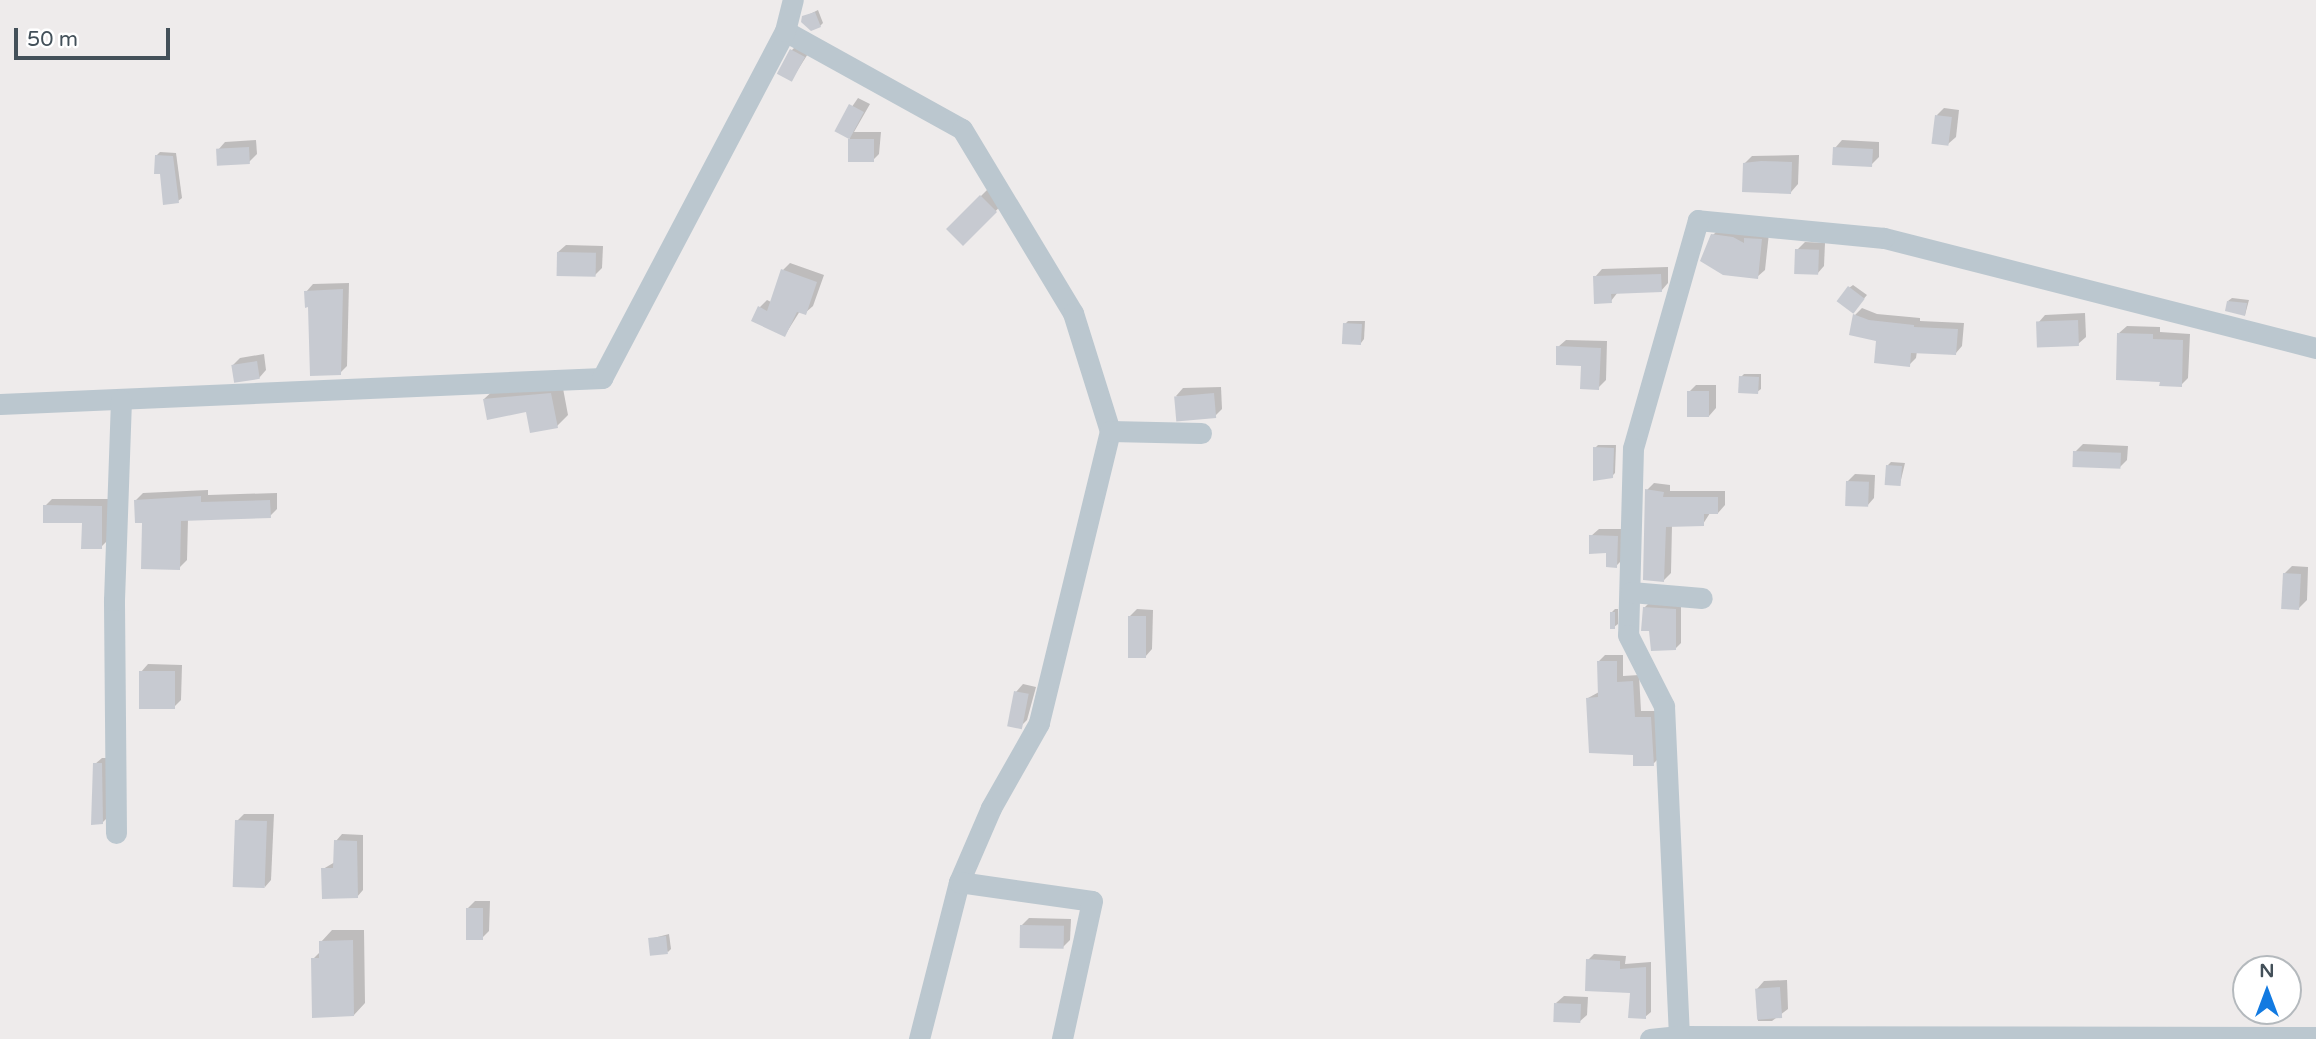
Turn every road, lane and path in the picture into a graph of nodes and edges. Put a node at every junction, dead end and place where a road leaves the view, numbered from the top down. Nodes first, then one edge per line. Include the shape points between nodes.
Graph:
1 (793, 0) edge
2 (785, 31) junction
3 (2316, 348) edge
4 (121, 400) junction
5 (0, 404) edge
6 (1110, 431) junction
7 (1200, 433) dead end
8 (1631, 592) junction
9 (1702, 598) dead end
10 (116, 833) dead end
11 (959, 882) junction
12 (1679, 1036) junction
13 (2316, 1037) edge
14 (919, 1039) edge
15 (1062, 1039) edge
16 (1650, 1039) edge

1 - 2 street
2 - 4 street via 602,378
2 - 6 street via 962,129 1073,313
3 - 8 street via 1884,238 1698,220 1633,448
4 - 5 street
4 - 10 street via 114,600
6 - 7 street
6 - 11 street via 1039,723 991,808
8 - 9 street
8 - 12 street via 1628,635 1664,706
11 - 14 street
11 - 15 street via 1092,901
12 - 13 street
12 - 16 street

